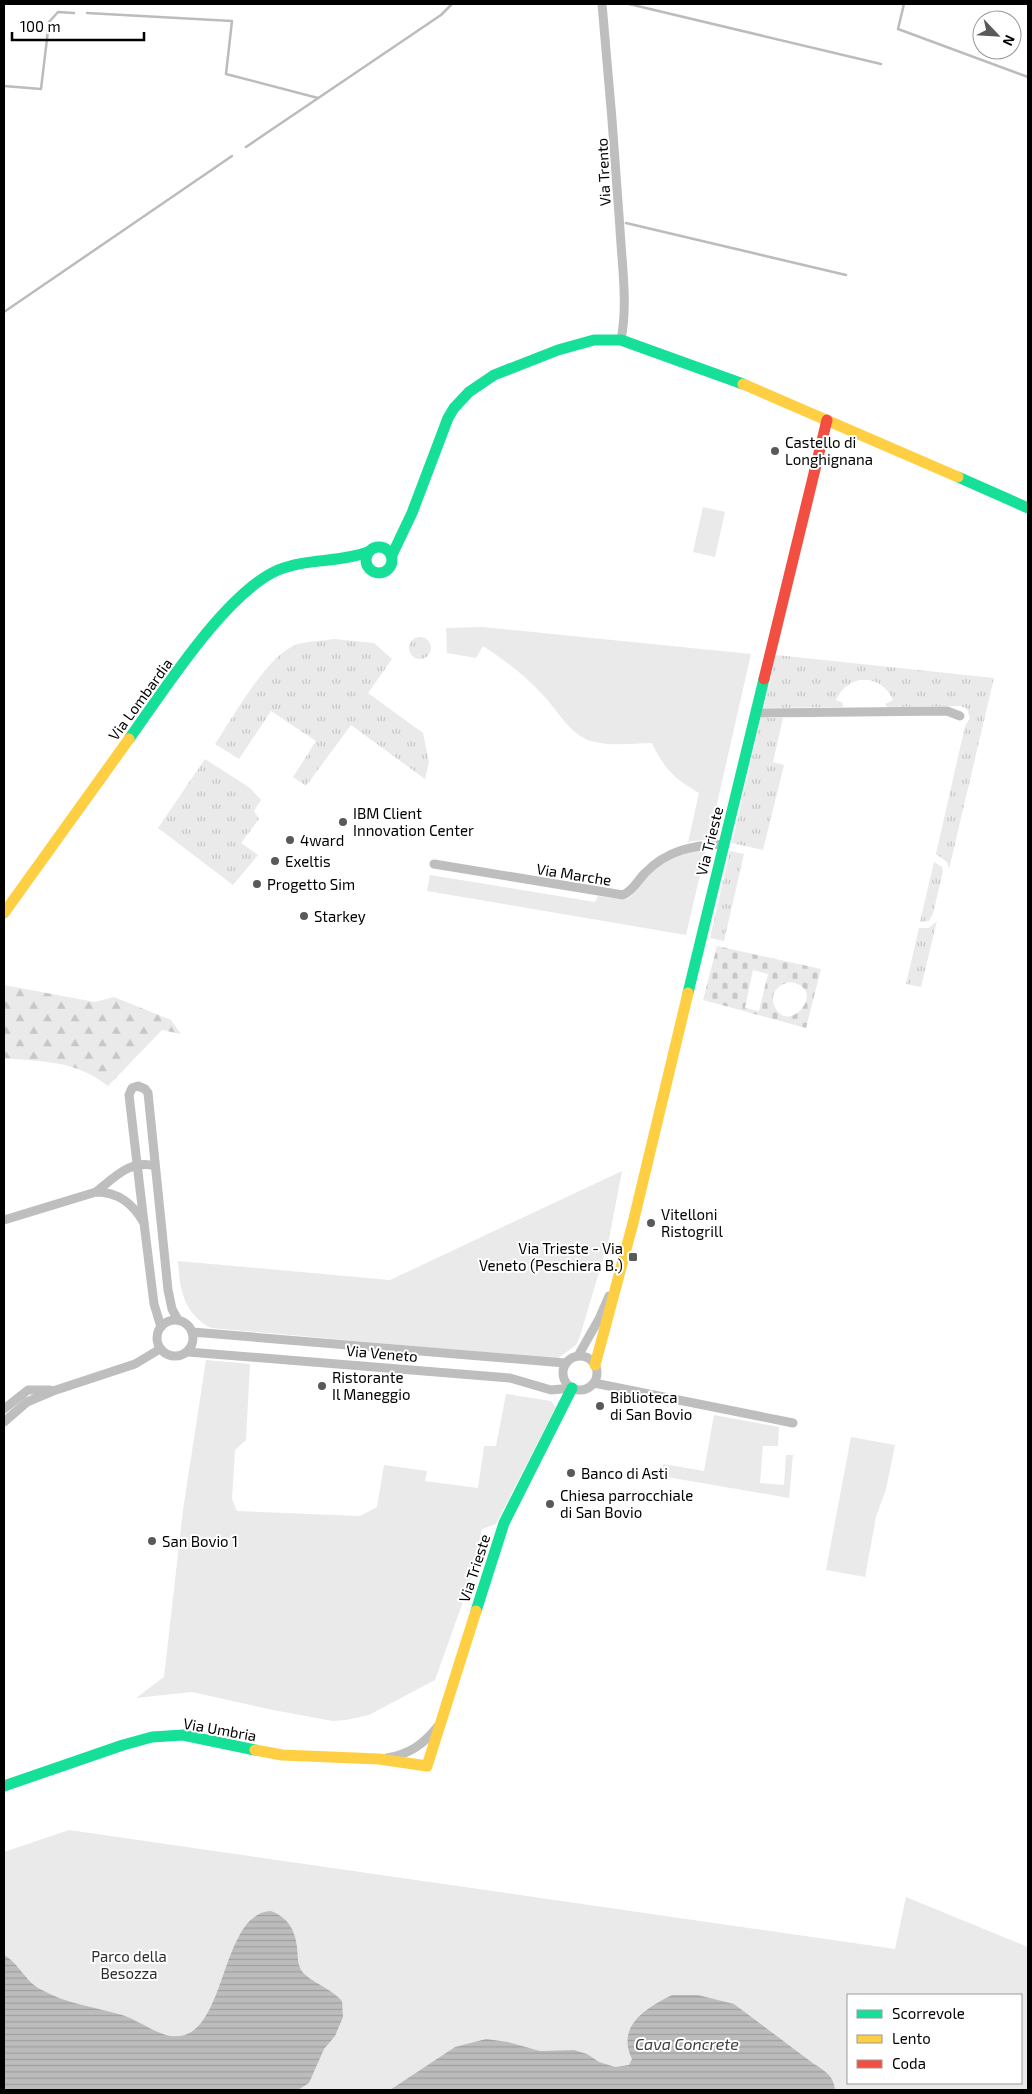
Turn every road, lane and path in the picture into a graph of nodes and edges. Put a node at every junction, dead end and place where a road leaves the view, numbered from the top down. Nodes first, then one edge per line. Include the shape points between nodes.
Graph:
1 (602, 4) edge
2 (621, 340) junction
3 (827, 420) junction
4 (1028, 508) edge
5 (388, 551) junction
6 (368, 552) junction
7 (342, 559) junction
8 (367, 566) junction
9 (756, 713) junction
10 (960, 716) dead end
11 (724, 844) junction
12 (434, 864) dead end
13 (4, 913) edge
14 (137, 1165) junction
15 (155, 1166) junction
16 (96, 1192) junction
17 (4, 1220) edge
18 (144, 1222) junction
19 (622, 1268) junction
20 (178, 1320) junction
21 (161, 1327) junction
22 (192, 1332) junction
23 (160, 1349) junction
24 (188, 1352) junction
25 (578, 1356) junction
26 (565, 1363) junction
27 (595, 1365) junction
28 (594, 1383) junction
29 (572, 1388) junction
30 (52, 1391) junction
31 (4, 1409) edge
32 (4, 1422) edge
33 (793, 1423) dead end
34 (441, 1722) junction
35 (379, 1759) junction
36 (427, 1766) joint
37 (4, 1786) edge

1 - 2 street, Via Trento via 614,128 625,319
2 - 3 street via 718,374
2 - 5 street via 594,340 558,350 500,372 469,392 448,418 412,513
3 - 4 street
3 - 9 street, Via Trieste
5 - 6 street, Via Lombardia via 376,547
5 - 8 street, Via Lombardia via 392,565 384,573 374,573
6 - 7 street, Via Lombardia
6 - 8 street
7 - 8 street, Via Lombardia
7 - 13 street, Via Lombardia via 276,571 256,584 233,606 172,680
9 - 10 street via 947,711
9 - 11 street, Via Trieste
11 - 12 street, Via Marche via 694,846 668,855 645,872 623,895
11 - 19 street, Via Trieste
14 - 15 street
14 - 15 street via 129,1095 132,1088 138,1086 148,1093
14 - 16 street via 117,1175
14 - 18 street
15 - 20 street via 168,1290
16 - 17 street
16 - 18 street via 122,1198
18 - 21 street via 152,1288
19 - 25 street
19 - 27 street, Via Trieste
20 - 21 street via 169,1321
20 - 22 street via 186,1323
21 - 23 street via 157,1336
22 - 24 street via 193,1344
22 - 26 street, Via Veneto
23 - 24 street via 171,1356
23 - 30 street via 135,1364
24 - 29 street, Via Veneto via 510,1378 551,1390
25 - 26 street
25 - 27 street via 588,1357
26 - 29 street via 563,1377
27 - 28 street
28 - 29 street via 582,1390
28 - 33 street
29 - 34 street, Via Trieste via 504,1522
30 - 31 street via 28,1390
30 - 32 street via 27,1402
34 - 35 street, Via Umbria via 415,1750
34 - 36 street, Via Trieste
35 - 36 street, Via Umbria
35 - 37 street, Via Umbria via 282,1755 183,1735 152,1737

